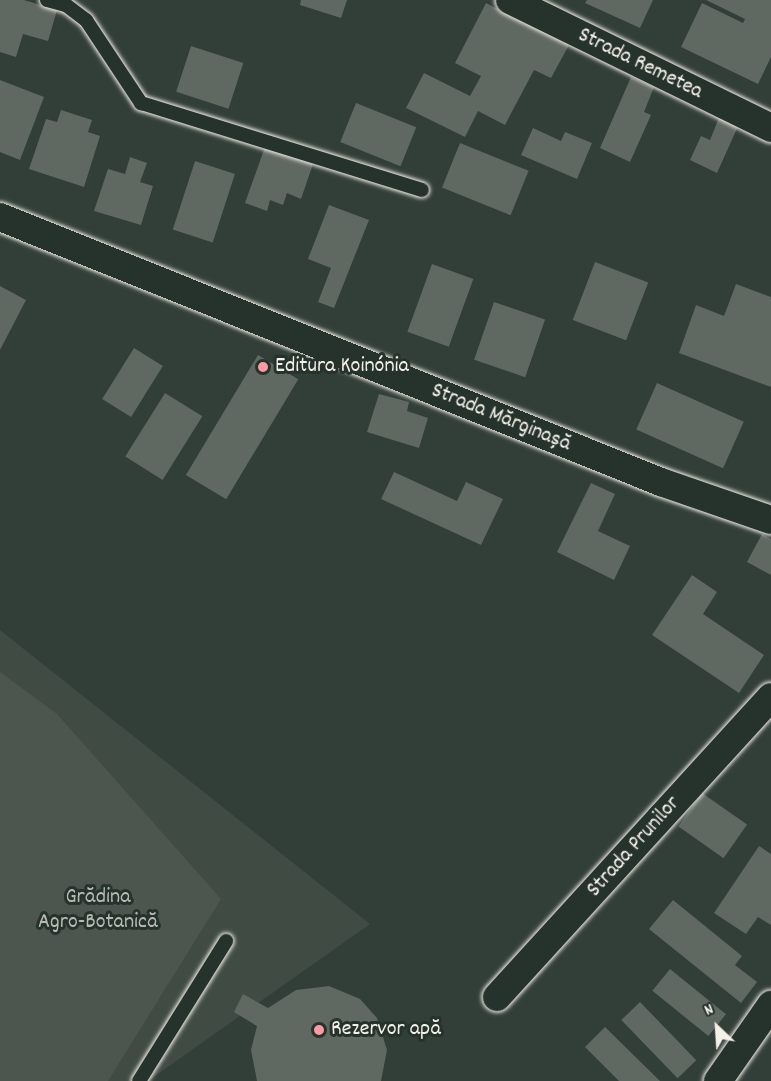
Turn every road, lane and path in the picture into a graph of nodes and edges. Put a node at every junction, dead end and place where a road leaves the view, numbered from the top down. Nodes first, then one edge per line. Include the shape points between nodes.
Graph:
1 (47, 0) edge
2 (510, 0) edge
3 (771, 128) edge
4 (422, 190) dead end
5 (0, 217) edge
6 (771, 520) edge
7 (771, 697) edge
8 (226, 941) dead end
9 (497, 997) dead end
10 (771, 1005) edge
11 (139, 1081) edge
12 (718, 1081) edge

1 - 4 lane via 66,5 86,20 141,103
2 - 3 street, Strada Remetea
5 - 6 street, Strada Mărginașă via 661,482
7 - 9 street, Strada Prunilor
8 - 11 lane
10 - 12 street

